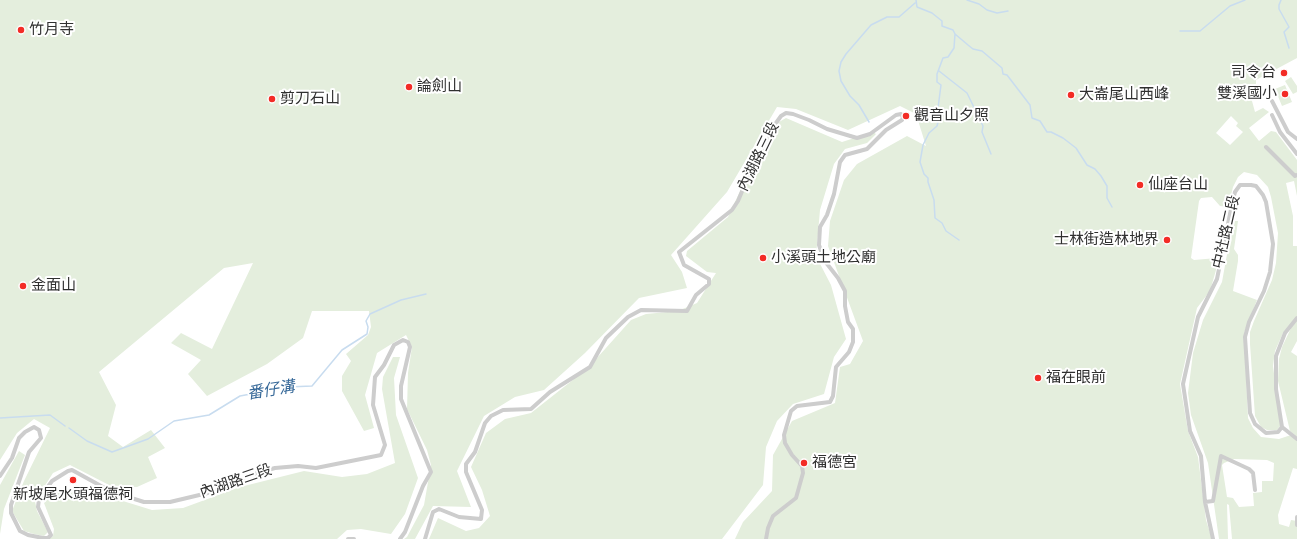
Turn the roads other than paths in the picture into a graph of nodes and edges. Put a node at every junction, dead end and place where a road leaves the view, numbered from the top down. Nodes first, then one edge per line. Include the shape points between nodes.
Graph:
1 (1272, 101) dead end
2 (1272, 115) dead end
3 (1297, 140) edge
4 (1266, 147) dead end
5 (1297, 154) edge
6 (1297, 176) edge
7 (1297, 318) edge
8 (1282, 427) junction
9 (1297, 439) edge
10 (0, 476) edge
11 (1255, 490) dead end
12 (1206, 502) junction
13 (1297, 517) edge
14 (1297, 525) edge
15 (348, 539) edge
16 (354, 539) edge
17 (400, 539) edge
18 (425, 539) edge
19 (766, 539) edge
20 (1213, 539) edge

1 - 3 street via 1288,132
2 - 5 street via 1280,132
4 - 6 street
7 - 8 street via 1285,333 1276,356 1276,389
8 - 9 street
8 - 12 street, 中社路二段 via 1278,432 1266,432 1255,424 1250,413 1246,330 1268,276 1273,244 1263,195 1256,186 1245,184 1238,187 1235,192 1217,279 1198,317 1184,377 1186,413 1190,431 1201,456
10 - 17 street, 內湖路三段 via 12,458 18,438 34,428 39,430 41,438 29,452 11,505 11,513 20,531 48,538 51,535 38,507 39,499 52,481 68,470 112,492 144,502 170,502 212,492 275,468 316,468 381,455 385,445 373,405 375,377 394,344 403,340 408,342 410,347 401,386 401,399 431,472
11 - 12 street via 1254,473 1221,456 1213,500
12 - 20 street, 中社路二段
13 - 14 street
15 - 16 street
18 - 19 street, 內湖路三段 via 433,512 438,509 459,517 481,518 482,510 466,472 466,464 475,452 485,423 491,416 502,410 531,408 550,392 590,367 606,338 628,317 641,310 687,311 696,295 709,284 709,279 684,265 679,252 732,210 756,158 768,144 771,130 780,116 786,113 793,114 827,129 857,138 870,134 901,114 902,120 886,130 867,149 845,155 840,162 834,194 820,227 819,245 824,260 845,291 846,311 853,330 853,342 849,352 836,367 830,402 797,406 791,411 784,435 785,443 802,466 803,473 796,498 773,516

